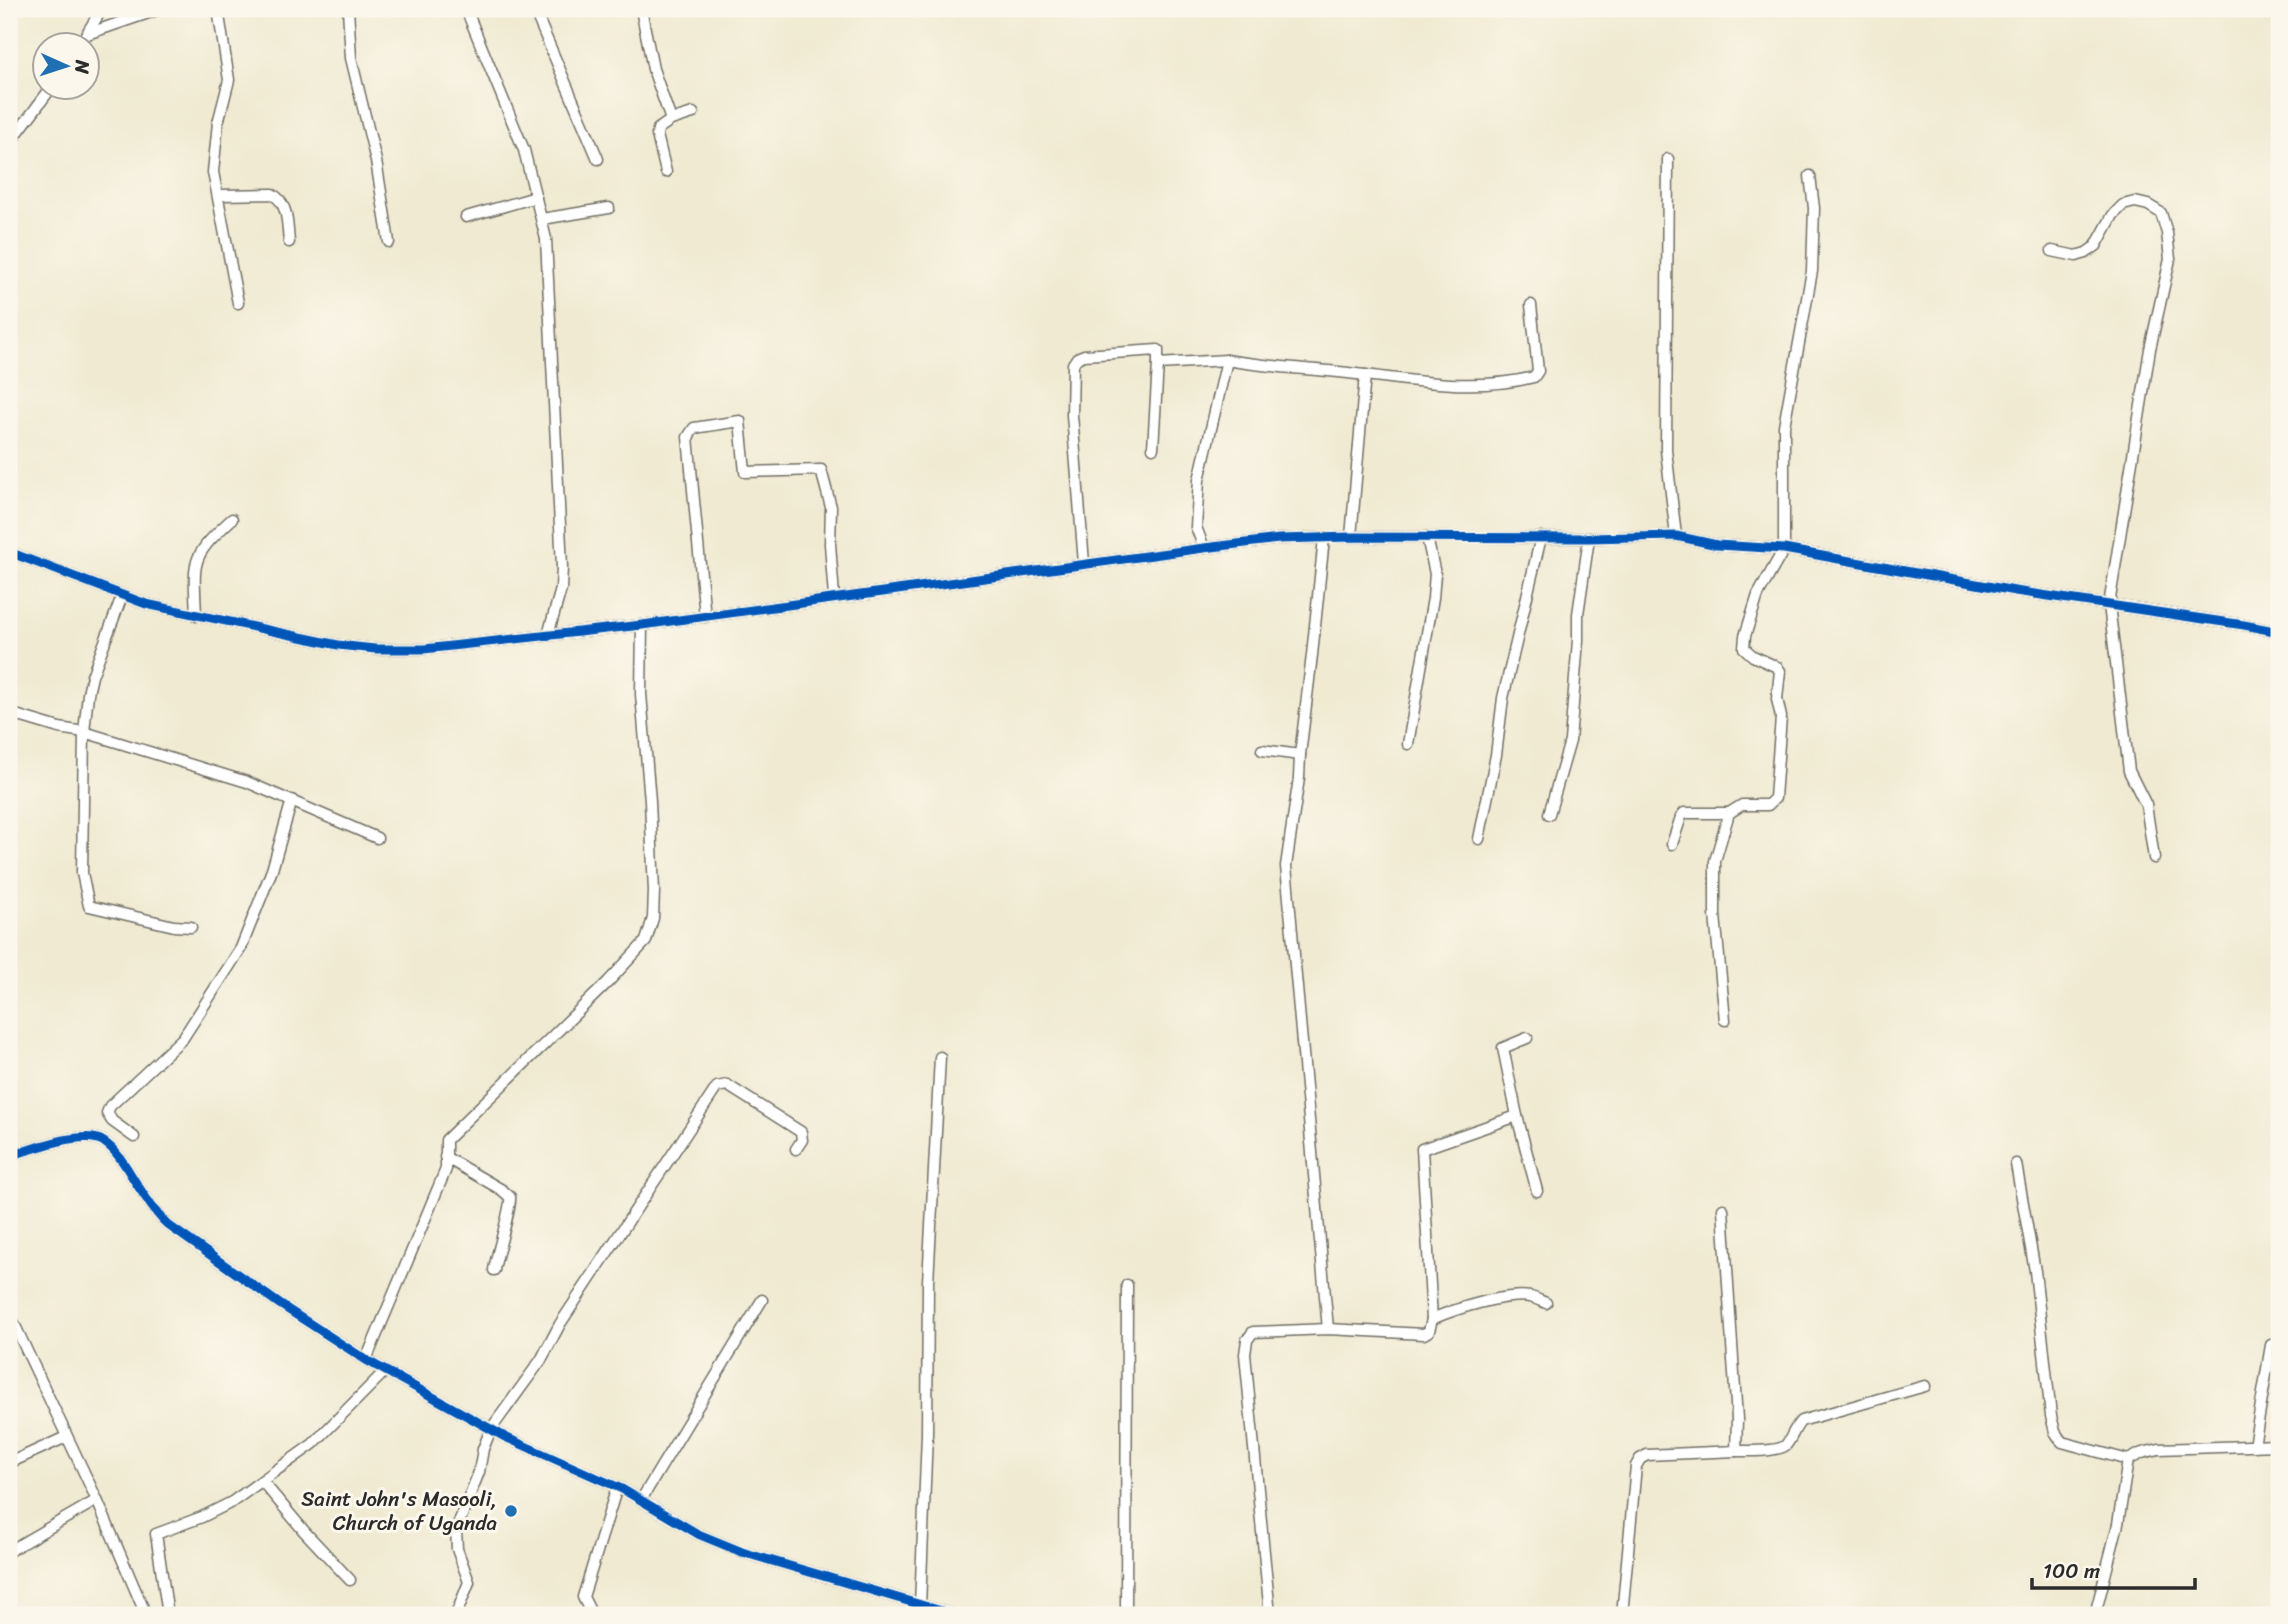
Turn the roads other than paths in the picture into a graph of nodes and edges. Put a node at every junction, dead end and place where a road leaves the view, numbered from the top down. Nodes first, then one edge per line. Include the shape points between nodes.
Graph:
1 (102, 9) edge
2 (160, 9) edge
3 (218, 9) edge
4 (348, 9) edge
5 (466, 9) edge
6 (534, 9) edge
7 (641, 9) edge
8 (88, 32) edge
9 (93, 32) edge
10 (40, 102) edge
11 (693, 113) dead end
12 (671, 120) junction
13 (9, 144) edge
14 (598, 159) dead end
15 (1668, 159) dead end
16 (666, 172) dead end
17 (1810, 176) dead end
18 (219, 195) junction
19 (536, 197) junction
20 (609, 208) dead end
21 (466, 217) dead end
22 (542, 219) junction
23 (289, 242) dead end
24 (389, 243) dead end
25 (2052, 251) dead end
26 (238, 303) dead end
27 (1531, 305) dead end
28 (1227, 360) junction
29 (1158, 364) junction
30 (1365, 375) junction
31 (1153, 448) dead end
32 (232, 519) dead end
33 (1676, 536) junction
34 (1351, 537) junction
35 (1427, 537) junction
36 (1541, 537) junction
37 (1324, 538) junction
38 (1588, 538) junction
39 (1204, 548) junction
40 (1784, 549) junction
41 (9, 552) edge
42 (1084, 563) junction
43 (122, 596) junction
44 (834, 597) junction
45 (2109, 605) junction
46 (196, 616) junction
47 (705, 617) junction
48 (642, 625) junction
49 (2279, 632) edge
50 (548, 635) junction
51 (9, 713) edge
52 (84, 732) junction
53 (1408, 744) dead end
54 (1262, 750) dead end
55 (1300, 755) junction
56 (292, 800) junction
57 (1728, 813) junction
58 (1549, 814) dead end
59 (377, 838) dead end
60 (1479, 839) dead end
61 (1672, 844) dead end
62 (2154, 858) dead end
63 (191, 927) dead end
64 (1725, 1020) dead end
65 (1527, 1038) dead end
66 (940, 1058) dead end
67 (1517, 1116) junction
68 (134, 1136) dead end
69 (796, 1149) dead end
70 (9, 1156) edge
71 (445, 1157) junction
72 (2016, 1164) dead end
73 (1537, 1191) dead end
74 (1723, 1209) dead end
75 (494, 1270) dead end
76 (1127, 1285) dead end
77 (762, 1300) dead end
78 (1546, 1303) dead end
79 (9, 1313) edge
80 (1432, 1319) junction
81 (1328, 1329) junction
82 (2271, 1345) dead end
83 (366, 1360) junction
84 (385, 1371) junction
85 (1924, 1386) dead end
86 (491, 1429) junction
87 (66, 1437) junction
88 (2279, 1445) edge
89 (2254, 1446) junction
90 (1736, 1451) junction
91 (2128, 1460) junction
92 (9, 1463) edge
93 (262, 1481) junction
94 (617, 1487) junction
95 (97, 1500) junction
96 (641, 1500) junction
97 (9, 1551) edge
98 (350, 1580) dead end
99 (919, 1611) edge
100 (146, 1615) edge
101 (168, 1615) edge
102 (456, 1615) edge
103 (592, 1615) edge
104 (956, 1615) edge
105 (1126, 1615) edge
106 (1270, 1615) edge
107 (1622, 1615) edge
108 (2095, 1615) edge

1 - 8 street
2 - 9 street
3 - 18 street via 229,80 213,163
4 - 24 street via 351,58 376,161
5 - 19 street via 524,150
6 - 14 street
7 - 12 street via 648,50
10 - 13 street
11 - 12 street
12 - 16 street via 657,135
15 - 33 street via 1666,450
17 - 40 street via 1812,271 1784,426
18 - 23 street via 272,194 280,198
18 - 26 street
19 - 21 street
19 - 22 street
20 - 22 street
22 - 50 street via 562,567
25 - 45 street via 2077,256 2086,253 2096,246 2113,215 2123,205 2135,202 2161,213 2167,233 2170,259 2150,349
27 - 30 street via 1538,371 1534,377 1463,386
28 - 29 street
28 - 30 street
28 - 39 street via 1199,480 1196,527
29 - 31 street
29 - 42 street via 1158,350 1084,355 1073,364 1072,415
30 - 34 street
32 - 46 street via 201,549 195,562
33 - 38 street
33 - 40 street via 1717,545
34 - 35 street
34 - 37 street
35 - 36 street
35 - 53 street via 1435,574 1433,598
36 - 38 street
36 - 60 street via 1503,698
37 - 39 street
37 - 55 street
38 - 58 street via 1570,741
39 - 42 street
40 - 45 street
40 - 57 street via 1758,595 1744,648 1780,671 1775,798 1769,805 1742,805
41 - 43 street
42 - 44 street
43 - 46 street
43 - 52 street via 92,676
44 - 47 street
44 - 47 street via 831,507 821,470 746,472 740,421 728,422 694,428 688,437
45 - 49 street
45 - 62 street via 2129,771 2146,805
46 - 50 street via 375,649 424,649
47 - 48 street
48 - 50 street
48 - 71 street via 640,694 654,891 646,941 456,1128 446,1140
51 - 52 street
52 - 56 street
52 - 63 street via 82,873 89,906
54 - 55 street
55 - 81 street via 1286,866
56 - 59 street
56 - 68 street via 272,870 241,948 183,1038 110,1106 107,1113 112,1121
57 - 61 street via 1684,813
57 - 64 street via 1715,861
65 - 67 street via 1503,1048
66 - 99 street
67 - 73 street
67 - 80 street via 1422,1149
69 - 86 street via 801,1132 727,1085 717,1087 560,1324 541,1360
70 - 83 street via 61,1141 92,1136 102,1140 168,1225
71 - 75 street via 510,1197
71 - 83 street via 446,1169
72 - 91 street via 2055,1432 2062,1442
74 - 90 street
76 - 105 street
77 - 96 street
78 - 80 street via 1513,1297 1454,1309
79 - 87 street
80 - 81 street via 1432,1327 1424,1334
81 - 106 street via 1253,1332 1245,1345
82 - 89 street
83 - 84 street
84 - 86 street
84 - 93 street via 313,1444
85 - 90 street via 1801,1421 1779,1449
86 - 94 street
86 - 102 street via 456,1530 457,1549 469,1582
87 - 92 street
87 - 95 street
88 - 89 street
89 - 91 street via 2159,1448
90 - 107 street via 1640,1459
91 - 108 street via 2118,1524
93 - 98 street
93 - 101 street via 232,1502 156,1534
94 - 96 street
94 - 103 street via 583,1597
95 - 97 street
95 - 100 street
96 - 99 street via 698,1534 742,1552
99 - 104 street

